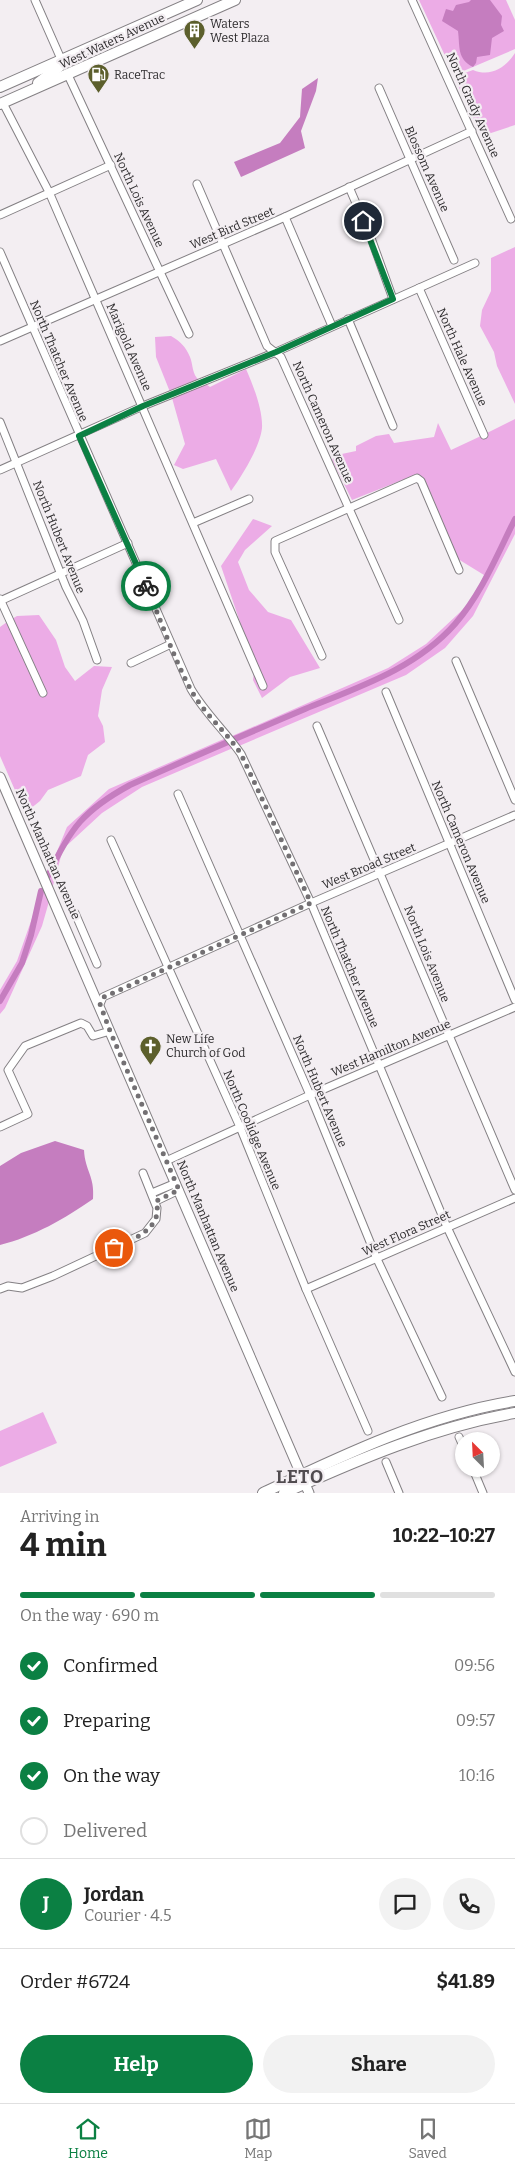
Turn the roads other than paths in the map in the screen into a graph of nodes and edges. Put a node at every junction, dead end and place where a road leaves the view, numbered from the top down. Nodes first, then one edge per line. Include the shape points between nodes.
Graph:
1 (35, 0) edge
2 (197, 0) edge
3 (235, 0) edge
4 (412, 0) edge
5 (61, 59) junction
6 (68, 75) junction
7 (0, 87) edge
8 (379, 88) dead end
9 (19, 96) junction
10 (1, 103) edge
11 (472, 131) junction
12 (411, 160) junction
13 (112, 165) junction
14 (197, 184) dead end
15 (349, 187) junction
16 (49, 192) junction
17 (0, 215) edge
18 (285, 217) junction
19 (511, 219) dead end
20 (224, 244) junction
21 (0, 252) edge
22 (454, 260) dead end
23 (475, 263) dead end
24 (160, 271) junction
25 (419, 288) junction
26 (95, 298) junction
27 (393, 299) junction
28 (348, 319) junction
29 (33, 326) junction
30 (332, 326) junction
31 (189, 334) dead end
32 (0, 341) edge
33 (276, 352) junction
34 (143, 406) junction
35 (0, 422) edge
36 (393, 426) dead end
37 (484, 435) dead end
38 (79, 436) junction
39 (17, 462) junction
40 (0, 470) edge
41 (249, 499) dead end
42 (349, 507) junction
43 (193, 523) junction
44 (128, 543) junction
45 (459, 570) dead end
46 (62, 572) junction
47 (0, 600) edge
48 (399, 620) dead end
49 (171, 644) junction
50 (322, 656) dead end
51 (97, 660) dead end
52 (456, 662) dead end
53 (132, 663) dead end
54 (263, 686) dead end
55 (386, 692) dead end
56 (43, 693) dead end
57 (317, 726) dead end
58 (0, 777) edge
59 (178, 794) dead end
60 (515, 800) edge
61 (515, 815) edge
62 (111, 840) dead end
63 (450, 843) junction
64 (381, 873) junction
65 (311, 903) junction
66 (74, 913) dead end
67 (240, 935) junction
68 (86, 938) junction
69 (73, 944) junction
70 (97, 964) dead end
71 (168, 968) junction
72 (515, 1000) edge
73 (100, 1004) junction
74 (515, 1006) edge
75 (110, 1031) junction
76 (448, 1036) junction
77 (381, 1065) junction
78 (310, 1095) junction
79 (0, 1127) edge
80 (240, 1127) junction
81 (166, 1161) junction
82 (143, 1173) dead end
83 (177, 1186) junction
84 (515, 1190) edge
85 (152, 1193) junction
86 (515, 1198) edge
87 (156, 1201) junction
88 (447, 1227) junction
89 (377, 1259) junction
90 (0, 1289) edge
91 (306, 1289) junction
92 (515, 1372) edge
93 (442, 1397) dead end
94 (515, 1401) edge
95 (515, 1413) edge
96 (368, 1431) dead end
97 (386, 1462) dead end
98 (477, 1478) edge
99 (305, 1484) edge
100 (263, 1493) edge
101 (284, 1493) edge
102 (399, 1493) edge
103 (483, 1493) edge

1 - 5 street
2 - 5 main road, West Waters Avenue
3 - 6 main road, West Waters Avenue
4 - 11 street, North Grady Avenue
5 - 7 main road, West Waters Avenue
5 - 9 main road via 59,67
6 - 9 main road, West Waters Avenue
6 - 13 street, North Lois Avenue
8 - 12 street, Blossom Avenue
9 - 10 main road, West Waters Avenue
10 - 16 street, Marigold Avenue
11 - 12 street, West Bird Street
11 - 19 street, North Grady Avenue
12 - 15 street, West Bird Street
12 - 22 street, Blossom Avenue
13 - 16 street
13 - 24 street, North Lois Avenue
14 - 20 street, North Cameron Avenue
15 - 18 street, West Bird Street
15 - 27 street
16 - 17 street
16 - 26 street, Marigold Avenue
18 - 20 street, West Bird Street
18 - 30 street
20 - 24 street, West Bird Street
20 - 33 street, North Cameron Avenue via 267,346
21 - 29 street, North Thatcher Avenue
23 - 25 street
24 - 26 street, West Bird Street
24 - 31 street, North Lois Avenue
25 - 27 street
25 - 37 street, North Hale Avenue
26 - 29 street, West Bird Street
26 - 34 street, Marigold Avenue
27 - 28 street
28 - 30 street
28 - 36 street
29 - 32 street, West Bird Street
29 - 38 street, North Thatcher Avenue
30 - 33 street
33 - 34 street
33 - 42 street, North Cameron Avenue via 282,357
34 - 38 street
34 - 43 street, Marigold Avenue
35 - 39 street, North Hubert Avenue
38 - 39 street
38 - 44 street, North Thatcher Avenue
39 - 40 street
39 - 46 street, North Hubert Avenue
41 - 43 street
42 - 45 street via 417,478 422,481
42 - 48 street, North Cameron Avenue
42 - 50 street via 274,541 275,552
43 - 54 street, Marigold Avenue
44 - 46 street
44 - 49 street, North Thatcher Avenue
46 - 47 street
46 - 51 street, North Hubert Avenue
47 - 56 street
49 - 53 street
49 - 65 street, North Thatcher Avenue via 204,711 234,743 247,766
52 - 60 street
55 - 63 street, North Cameron Avenue
57 - 64 street, North Lois Avenue
58 - 69 street, North Manhattan Avenue
59 - 67 street, North Hubert Avenue
61 - 63 street, West Broad Street
62 - 71 street, North Coolidge Avenue
63 - 64 street, West Broad Street
63 - 72 street, North Cameron Avenue
64 - 65 street, West Broad Street
64 - 76 street, North Lois Avenue
65 - 67 street, West Broad Street
65 - 77 street, North Thatcher Avenue
66 - 68 street
67 - 71 street, West Broad Street
67 - 78 street, North Hubert Avenue
68 - 69 street
68 - 70 street
69 - 73 street, North Manhattan Avenue
71 - 73 street, West Broad Street via 104,997
71 - 80 street, North Coolidge Avenue
73 - 75 street, North Manhattan Avenue
74 - 76 street, West Hamilton Avenue
75 - 79 street via 93,1036 81,1023 25,1046 8,1070 28,1114
75 - 81 street, North Manhattan Avenue
76 - 77 street, West Hamilton Avenue
76 - 84 street, North Lois Avenue
77 - 78 street, West Hamilton Avenue
77 - 88 street, North Thatcher Avenue
78 - 80 street, West Hamilton Avenue
78 - 89 street, North Hubert Avenue
80 - 81 street, West Hamilton Avenue
80 - 91 street, North Coolidge Avenue
81 - 83 street, North Manhattan Avenue
82 - 85 street
83 - 85 street
83 - 87 street
83 - 99 street, North Manhattan Avenue
85 - 87 street
86 - 88 street, West Flora Street
87 - 90 street via 156,1219 145,1234 22,1288 8,1286
88 - 89 street, West Flora Street
88 - 92 street, North Thatcher Avenue
89 - 91 street, West Flora Street
89 - 93 street, North Hubert Avenue
91 - 96 street, North Coolidge Avenue
94 - 99 main road via 479,1407 423,1423
95 - 99 main road via 424,1435
97 - 102 street
98 - 103 street
99 - 100 main road
99 - 101 main road

